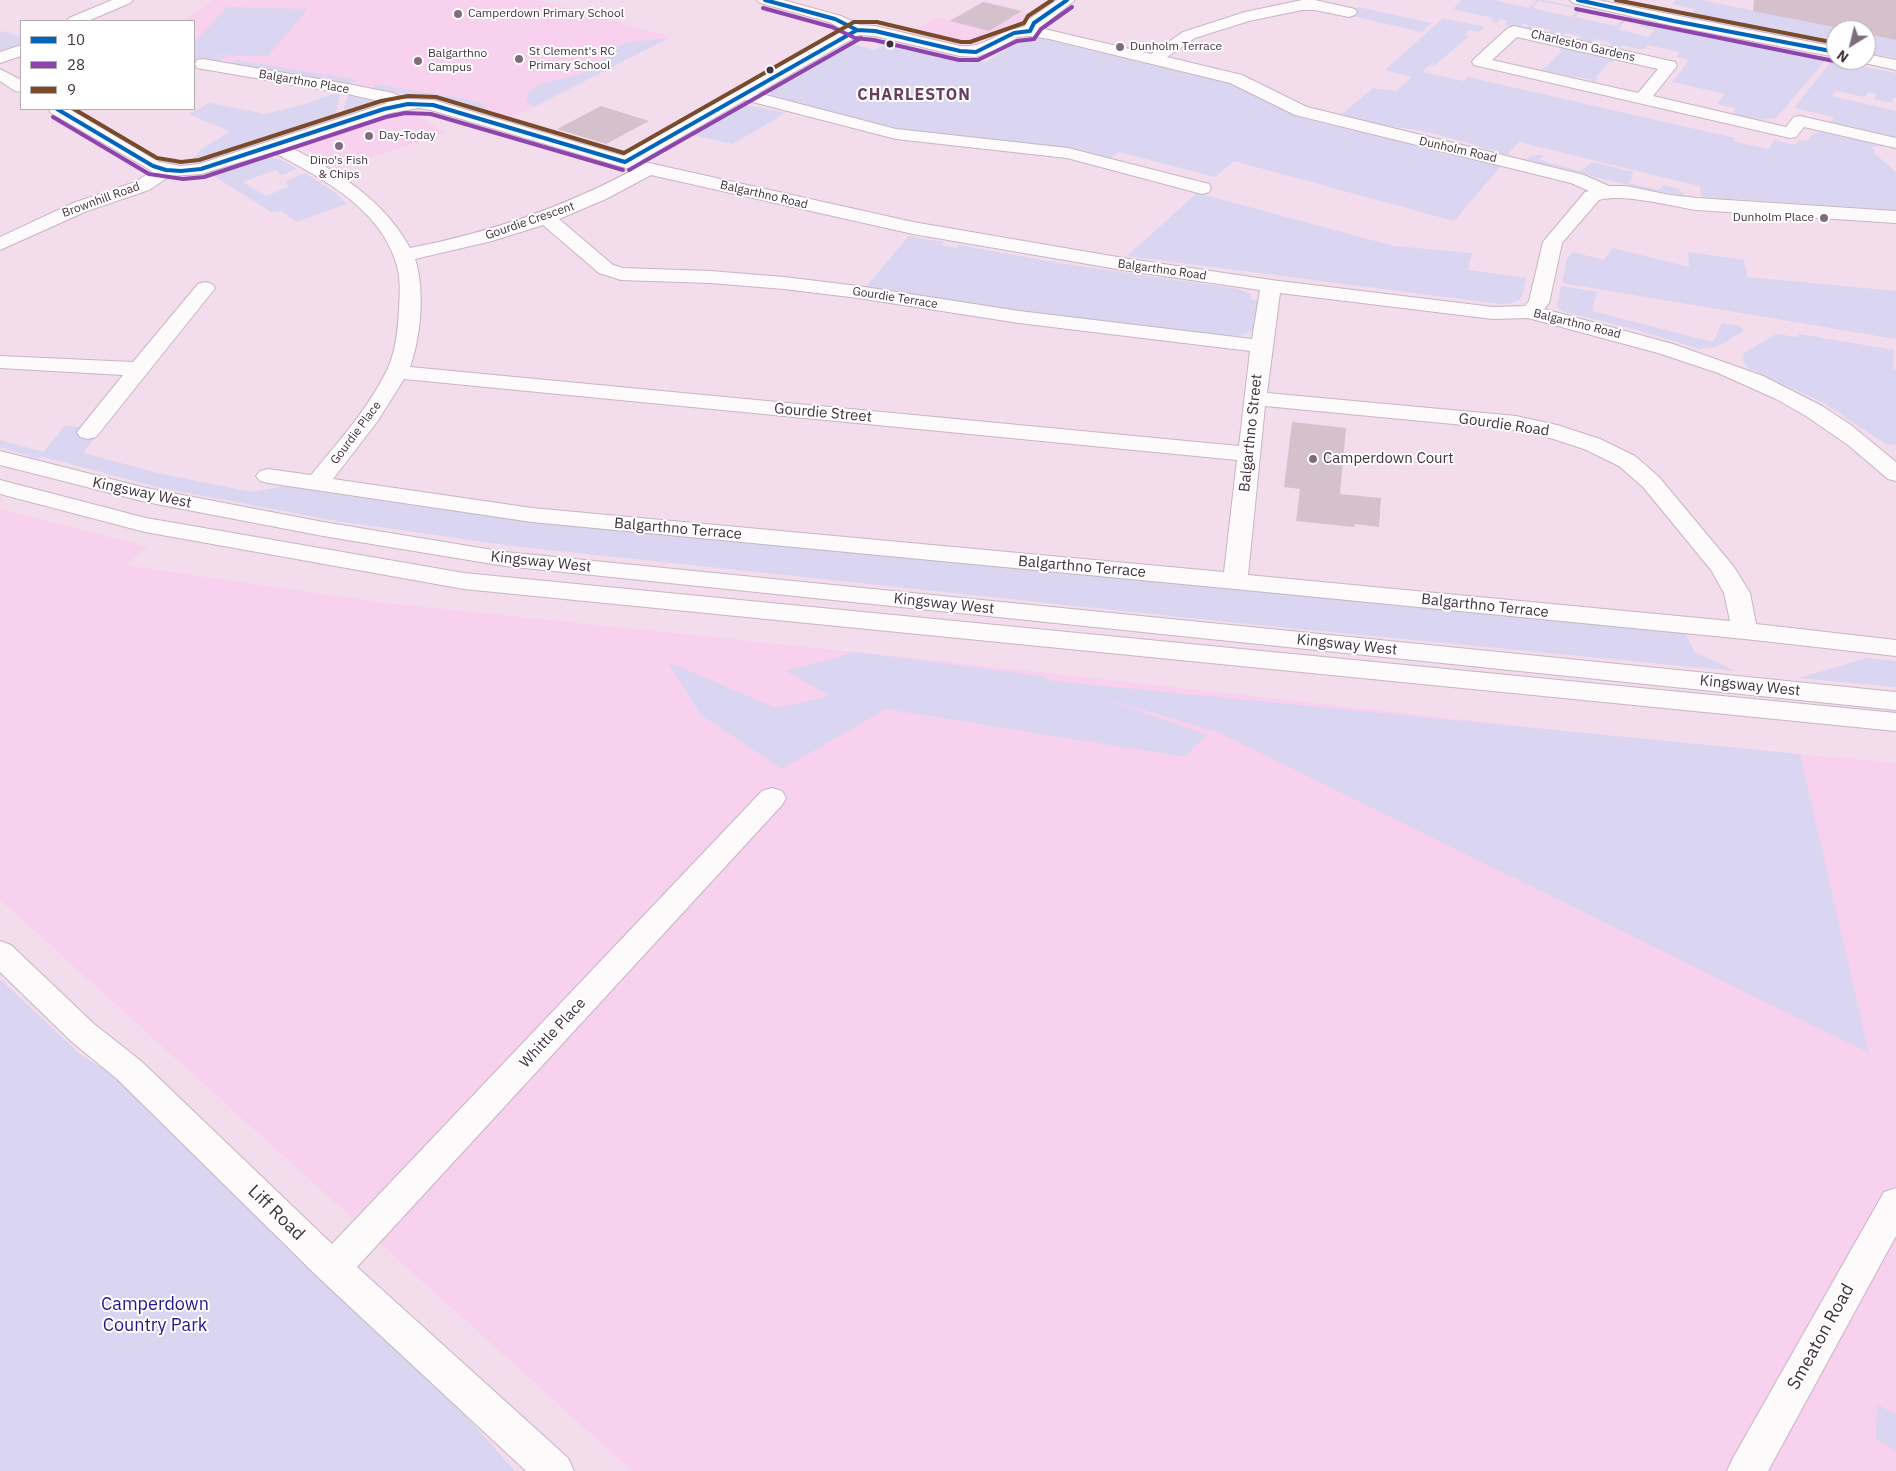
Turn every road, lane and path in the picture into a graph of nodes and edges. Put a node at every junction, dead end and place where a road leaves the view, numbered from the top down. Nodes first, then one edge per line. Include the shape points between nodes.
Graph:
1 (125, 0) edge
2 (765, 0) edge
3 (1067, 0) edge
4 (1578, 0) edge
5 (1349, 12) dead end
6 (77, 20) edge
7 (857, 30) junction
8 (1030, 31) junction
9 (20, 50) edge
10 (1826, 50) edge
11 (0, 58) edge
12 (1154, 59) junction
13 (1876, 60) edge
14 (203, 64) dead end
15 (1896, 65) edge
16 (0, 74) edge
17 (20, 86) edge
18 (743, 94) junction
19 (1642, 99) junction
20 (404, 104) junction
21 (59, 110) edge
22 (1896, 143) edge
23 (275, 146) junction
24 (625, 162) junction
25 (650, 169) junction
26 (166, 170) junction
27 (1202, 188) dead end
28 (1606, 192) junction
29 (1896, 216) edge
30 (546, 218) junction
31 (0, 244) edge
32 (404, 255) junction
33 (1271, 286) junction
34 (205, 288) dead end
35 (1531, 311) junction
36 (1261, 346) junction
37 (0, 362) edge
38 (138, 369) junction
39 (397, 372) junction
40 (1255, 398) junction
41 (88, 432) dead end
42 (1248, 454) junction
43 (0, 458) edge
44 (1896, 474) edge
45 (268, 476) dead end
46 (316, 484) junction
47 (0, 487) edge
48 (1235, 581) junction
49 (1745, 631) junction
50 (1896, 648) edge
51 (1896, 700) edge
52 (1896, 722) edge
53 (772, 798) dead end
54 (0, 953) edge
55 (1896, 1203) edge
56 (333, 1268) junction
57 (554, 1471) edge
58 (1747, 1471) edge

1 - 6 main road
2 - 7 main road via 835,19
3 - 8 main road via 1034,23
4 - 10 main road
5 - 12 main road via 1302,5 1245,17 1194,33
7 - 8 main road via 976,52 1014,33
7 - 18 main road
8 - 12 main road, Dunholm Road
9 - 11 main road
12 - 28 main road, Dunholm Road via 1236,79 1280,103 1308,113 1577,179
13 - 15 main road
14 - 20 main road, Balgarthno Place via 348,89
16 - 17 main road
18 - 24 main road
18 - 27 main road via 896,134 1068,153
19 - 19 main road, Charleston Gardens via 1585,86 1480,62 1514,31 1670,66
19 - 22 main road, Charleston Gardens via 1790,133 1800,120
20 - 23 main road
20 - 24 main road, Balgarthno Road via 434,106
21 - 26 main road via 152,166
23 - 26 main road via 200,169
23 - 32 main road, Gourdie Place via 356,194 384,222
24 - 25 main road, Balgarthno Road
25 - 30 main road, Gourdie Crescent
25 - 33 main road, Balgarthno Road via 914,228
26 - 31 main road, Brownhill Road via 142,186 80,207
28 - 29 main road, Dunholm Road via 1626,192 1697,204
28 - 35 main road via 1592,196 1553,242 1539,303
30 - 32 main road, Gourdie Crescent via 467,242
30 - 36 main road, Gourdie Terrace via 606,269 621,274 784,283 1019,317
32 - 39 main road, Gourdie Place via 410,289 409,323
33 - 35 main road, Balgarthno Road via 1493,313
33 - 36 main road, Balgarthno Street
34 - 38 main road
35 - 44 main road, Balgarthno Road via 1711,363 1785,395 1845,431
36 - 40 main road, Balgarthno Street
37 - 38 main road
38 - 41 main road
39 - 42 main road, Gourdie Street
39 - 46 main road, Gourdie Place via 370,416
40 - 42 main road, Balgarthno Street
40 - 49 main road, Gourdie Road via 1516,424 1549,430 1592,444 1627,461 1652,482 1722,567 1737,593
42 - 48 main road, Balgarthno Street
43 - 51 main road, Kingsway West via 156,497 505,559
45 - 46 main road, Balgarthno Terrace
46 - 48 main road, Balgarthno Terrace via 532,515
47 - 52 main road, Kingsway West via 145,525 464,581
48 - 49 main road, Balgarthno Terrace
49 - 50 main road, Balgarthno Terrace
53 - 56 main road, Whittle Place
54 - 56 main road, Liff Road via 83,1033 129,1070
55 - 58 main road, Smeaton Road
56 - 57 main road, Liff Road

